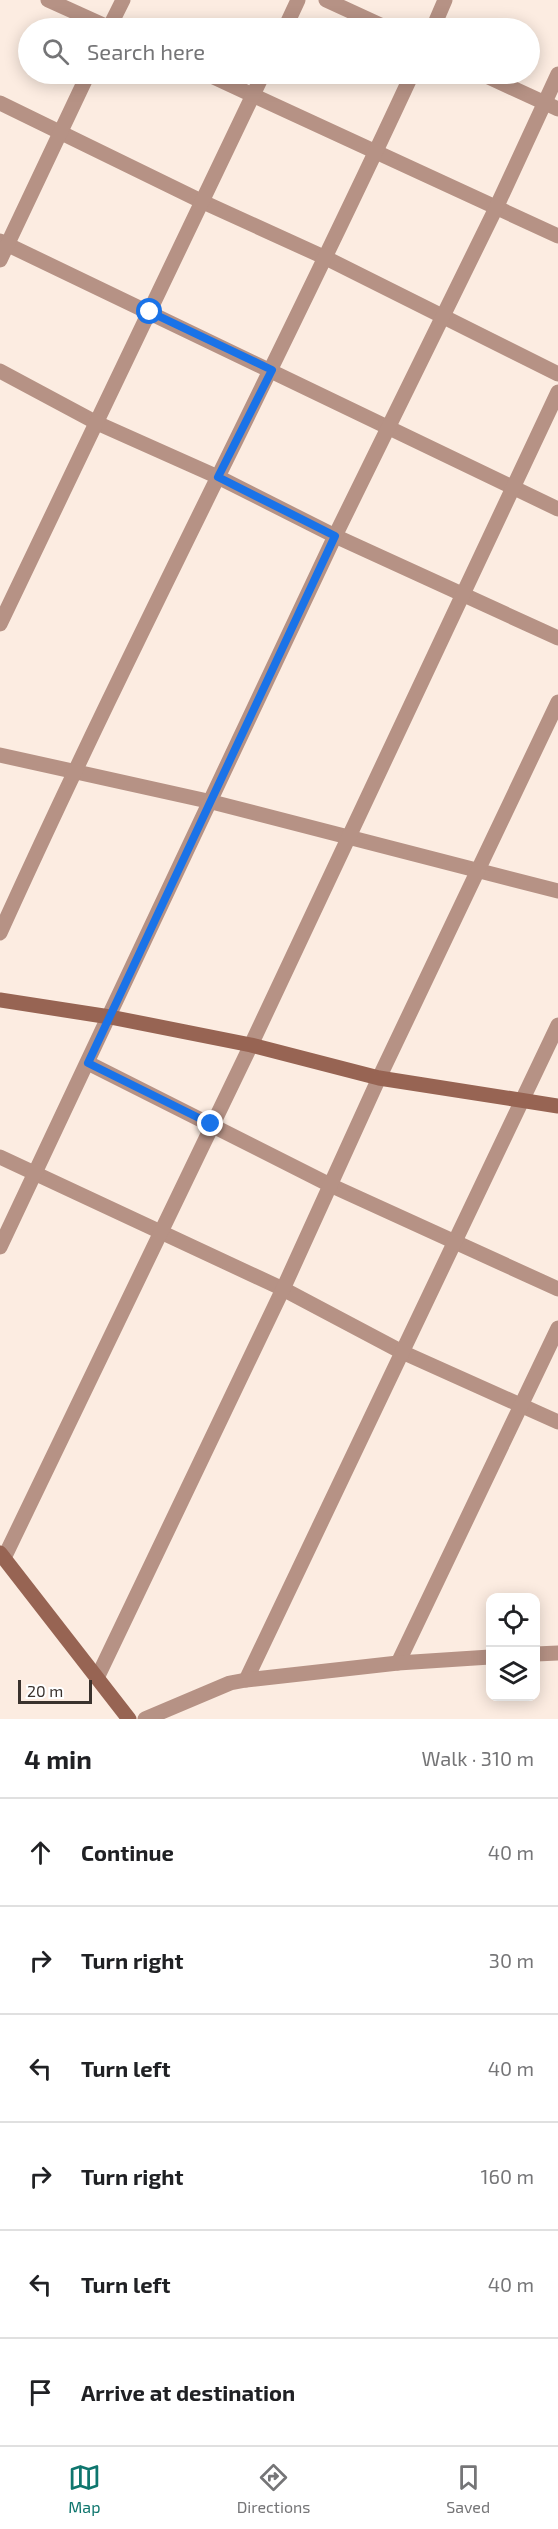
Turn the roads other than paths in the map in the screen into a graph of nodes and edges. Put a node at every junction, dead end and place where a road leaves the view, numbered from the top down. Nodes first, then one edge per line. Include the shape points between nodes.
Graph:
1 (48, 0) edge
2 (123, 0) edge
3 (298, 0) edge
4 (326, 0) edge
5 (445, 0) edge
6 (87, 18) edge
7 (114, 18) edge
8 (290, 18) edge
9 (365, 18) edge
10 (437, 18) edge
11 (558, 74) edge
12 (83, 84) edge
13 (229, 84) edge
14 (258, 84) edge
15 (407, 84) edge
16 (504, 84) edge
17 (253, 95) junction
18 (0, 104) edge
19 (551, 106) edge
20 (61, 132) junction
21 (376, 152) junction
22 (203, 202) junction
23 (496, 208) junction
24 (558, 236) edge
25 (4, 243) edge
26 (326, 258) junction
27 (0, 260) edge
28 (150, 312) junction
29 (444, 315) junction
30 (272, 370) junction
31 (0, 371) edge
32 (558, 374) edge
33 (558, 392) edge
34 (97, 423) junction
35 (390, 427) junction
36 (218, 477) junction
37 (516, 486) junction
38 (558, 509) edge
39 (335, 536) junction
40 (465, 594) junction
41 (0, 624) edge
42 (558, 638) edge
43 (558, 702) edge
44 (0, 755) edge
45 (73, 771) junction
46 (212, 802) junction
47 (349, 837) junction
48 (479, 872) junction
49 (558, 891) edge
50 (0, 933) edge
51 (0, 1000) edge
52 (110, 1017) junction
53 (558, 1026) edge
54 (251, 1046) junction
55 (88, 1063) junction
56 (379, 1078) junction
57 (522, 1099) junction
58 (558, 1107) edge
59 (211, 1124) junction
60 (0, 1156) edge
61 (34, 1173) junction
62 (330, 1185) junction
63 (160, 1230) junction
64 (455, 1240) junction
65 (0, 1247) edge
66 (283, 1289) junction
67 (558, 1289) edge
68 (558, 1328) edge
69 (402, 1352) junction
70 (521, 1405) junction
71 (558, 1422) edge
72 (2, 1555) edge
73 (558, 1653) edge
74 (540, 1654) edge
75 (486, 1657) edge
76 (398, 1663) junction
77 (97, 1678) junction
78 (246, 1680) junction
79 (129, 1719) edge
80 (146, 1719) edge

1 - 6 street
2 - 7 street
3 - 8 street
4 - 9 street
5 - 10 street
11 - 19 street
12 - 20 street
13 - 17 street
14 - 17 street
15 - 21 street
16 - 19 street
17 - 21 street
17 - 22 street
18 - 20 street
19 - 23 street
20 - 22 street
20 - 25 street
21 - 23 street
21 - 26 street
22 - 26 street
22 - 28 street
23 - 24 street
23 - 29 street
25 - 27 street
25 - 28 street
26 - 29 street
26 - 30 street
28 - 30 street
28 - 34 street
29 - 32 street
29 - 35 street
30 - 35 street
30 - 36 street
31 - 34 street
33 - 37 street
34 - 36 street
34 - 41 street
35 - 37 street
35 - 39 street
36 - 39 street
36 - 45 street
37 - 38 street
37 - 40 street
39 - 40 street
39 - 46 street
40 - 42 street
40 - 47 street
43 - 48 street
44 - 45 street
45 - 46 street
45 - 50 street
46 - 47 street
46 - 52 street
47 - 48 street
47 - 54 street
48 - 49 street
48 - 56 street
51 - 52 street
52 - 54 street
52 - 55 street
53 - 57 street
54 - 56 street
54 - 59 street
55 - 59 street
55 - 61 street
56 - 57 street
56 - 62 street
57 - 58 street
57 - 64 street
59 - 62 street
59 - 63 street
60 - 61 street
61 - 63 street
61 - 65 street
62 - 64 street
62 - 66 street
63 - 66 street
63 - 72 street
64 - 67 street
64 - 69 street
66 - 69 street
66 - 77 street
68 - 70 street
69 - 70 street
69 - 78 street
70 - 71 street
70 - 76 street
72 - 77 street
73 - 74 street
75 - 76 street
76 - 78 street
77 - 79 street
78 - 80 street via 230,1683

